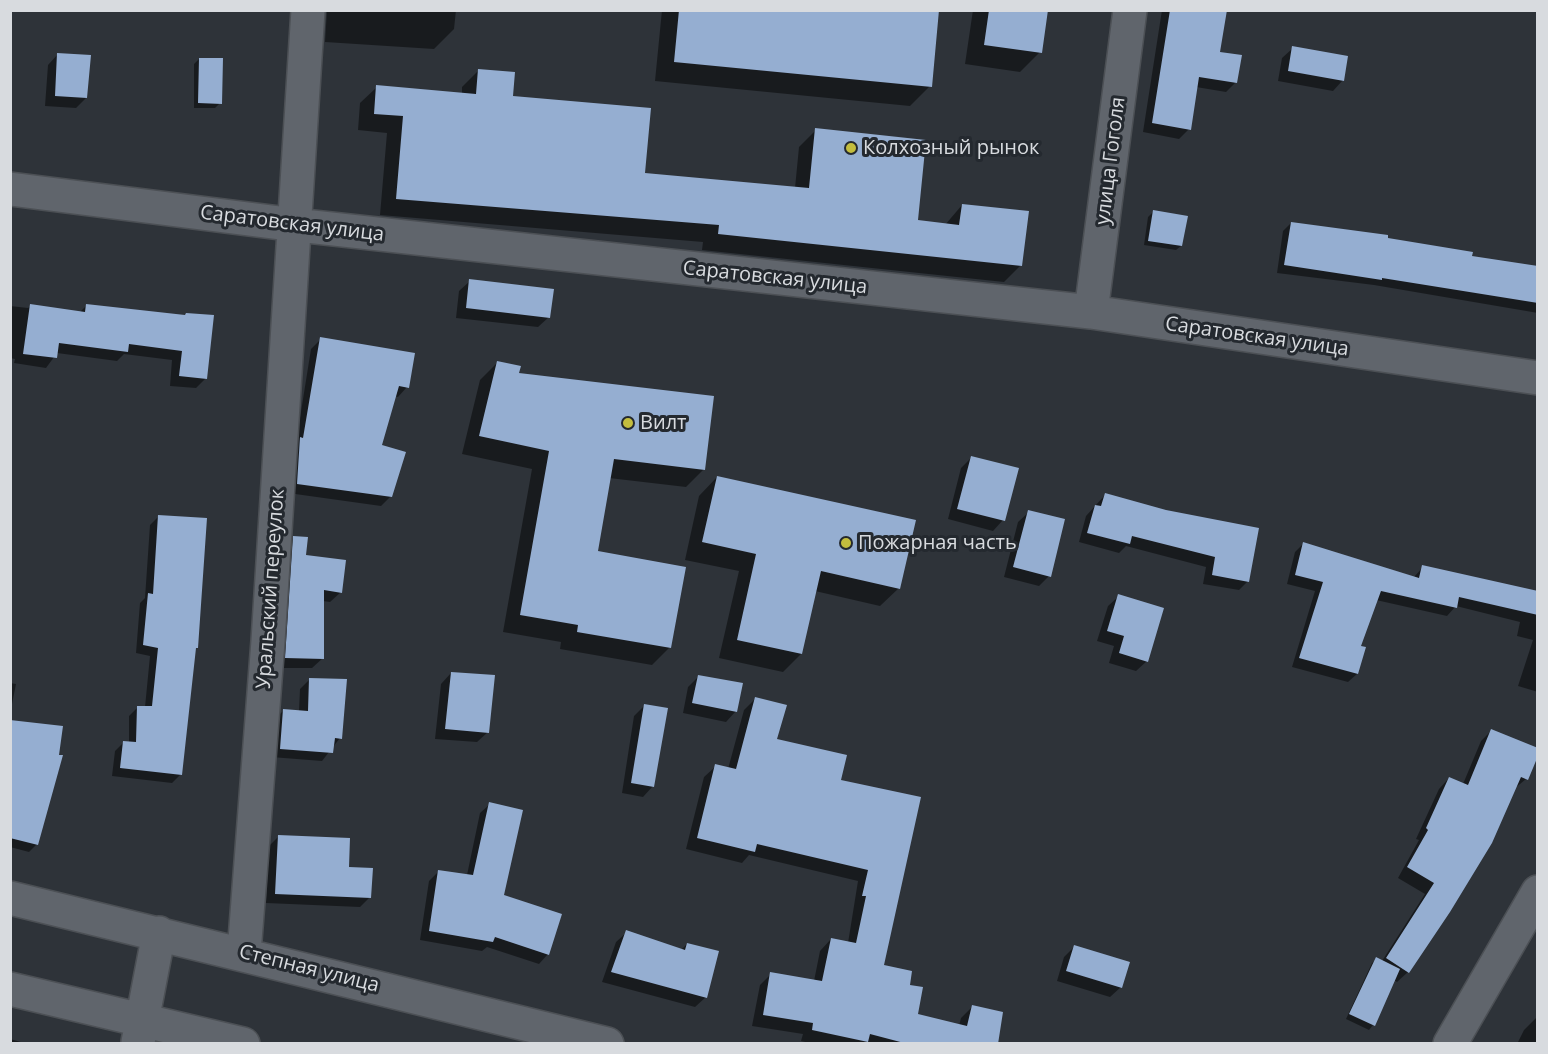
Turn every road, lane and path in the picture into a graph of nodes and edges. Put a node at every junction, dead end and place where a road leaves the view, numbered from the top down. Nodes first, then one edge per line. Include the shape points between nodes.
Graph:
1 (308, 10) edge
2 (1130, 10) edge
3 (10, 189) edge
4 (296, 225) junction
5 (1091, 312) junction
6 (1538, 378) edge
7 (1538, 892) edge
8 (10, 898) edge
9 (159, 933) junction
10 (244, 953) junction
11 (10, 989) edge
12 (140, 1033) edge
13 (243, 1044) edge
14 (607, 1044) edge
15 (1450, 1044) edge

1 - 4 street, Уральский переулок
2 - 5 street, улица Гоголя
3 - 4 street, Саратовская улица
4 - 5 street, Саратовская улица
4 - 10 street, Уральский переулок
5 - 6 street, Саратовская улица
7 - 15 street
8 - 9 street, Степная улица
9 - 10 street, Степная улица
9 - 12 street
10 - 14 street, Степная улица
11 - 12 street
12 - 13 street

